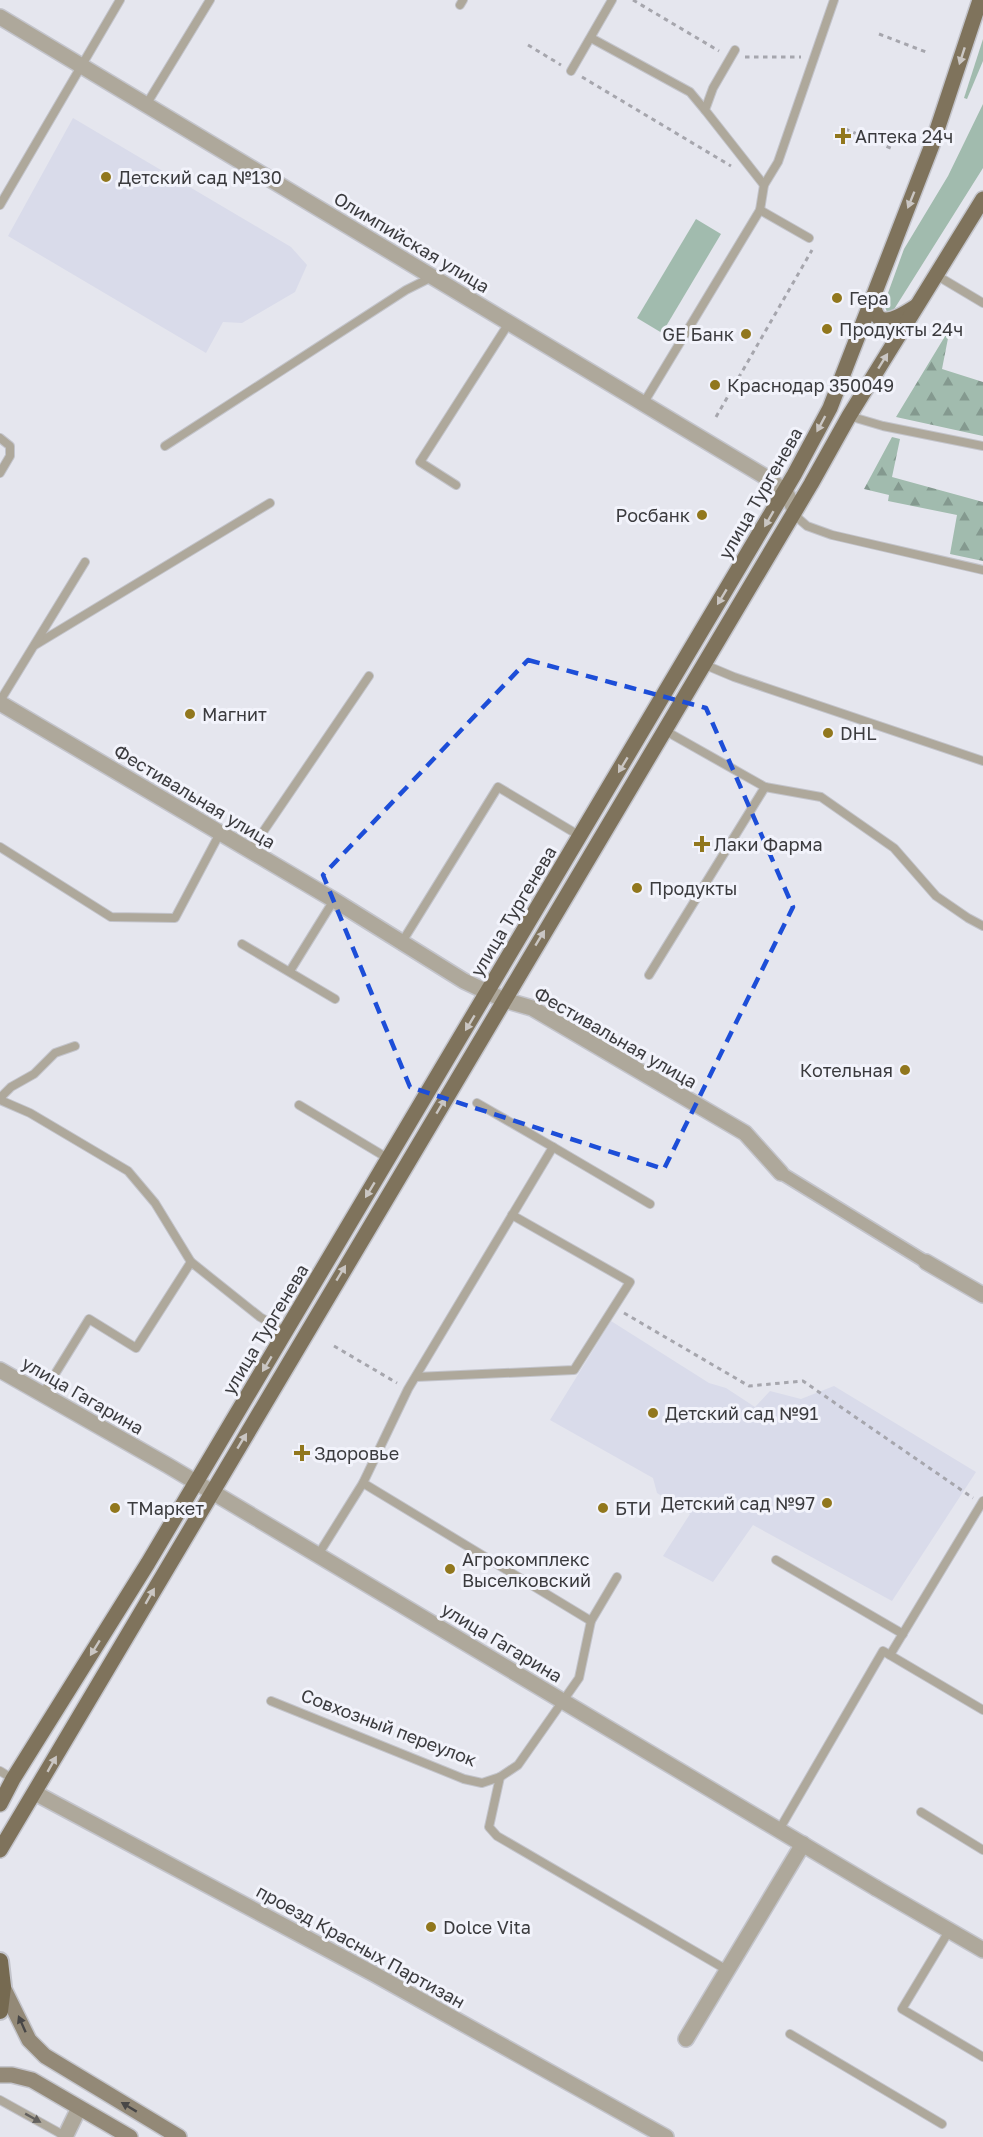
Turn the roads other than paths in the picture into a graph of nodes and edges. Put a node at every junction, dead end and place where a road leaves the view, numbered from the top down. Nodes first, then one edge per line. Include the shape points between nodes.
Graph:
1 (120, 0) edge
2 (210, 0) edge
3 (612, 0) edge
4 (834, 0) edge
5 (980, 0) edge
6 (0, 17) edge
7 (591, 38) junction
8 (735, 50) dead end
9 (81, 66) junction
10 (572, 71) road end
11 (146, 105) junction
12 (705, 110) junction
13 (764, 185) junction
14 (983, 199) edge
15 (0, 205) edge
16 (760, 210) junction
17 (808, 238) dead end
18 (936, 275) junction
19 (433, 277) junction
20 (874, 292) junction
21 (983, 303) edge
22 (917, 306) junction
23 (510, 323) junction
24 (643, 404) junction
25 (849, 416) junction
26 (0, 438) edge
27 (165, 446) dead end
28 (983, 446) edge
29 (0, 473) edge
30 (456, 484) dead end
31 (785, 491) junction
32 (270, 503) dead end
33 (795, 510) junction
34 (85, 562) dead end
35 (983, 570) edge
36 (35, 645) junction
37 (703, 664) junction
38 (369, 676) dead end
39 (0, 702) edge
40 (664, 729) junction
41 (983, 761) edge
42 (765, 788) junction
43 (220, 833) junction
44 (580, 836) junction
45 (0, 847) edge
46 (250, 851) junction
47 (334, 900) junction
48 (983, 926) edge
49 (402, 942) junction
50 (242, 944) dead end
51 (290, 971) junction
52 (649, 975) dead end
53 (487, 993) junction
54 (335, 999) dead end
55 (504, 1000) junction
56 (75, 1046) dead end
57 (0, 1099) edge
58 (477, 1103) dead end
59 (299, 1105) dead end
60 (553, 1147) junction
61 (389, 1159) junction
62 (781, 1173) joint
63 (650, 1204) dead end
64 (512, 1215) junction
65 (191, 1262) junction
66 (926, 1262) joint
67 (983, 1295) edge
68 (286, 1332) junction
69 (0, 1370) edge
70 (416, 1377) junction
71 (42, 1395) junction
72 (196, 1482) junction
73 (363, 1483) junction
74 (212, 1491) junction
75 (982, 1502) edge
76 (974, 1517) junction
77 (983, 1523) edge
78 (318, 1555) junction
79 (776, 1560) dead end
80 (616, 1577) dead end
81 (591, 1621) junction
82 (903, 1634) junction
83 (890, 1655) junction
84 (270, 1701) dead end
85 (563, 1701) junction
86 (982, 1710) edge
87 (7, 1775) edge
88 (500, 1777) junction
89 (35, 1793) junction
90 (0, 1804) edge
91 (921, 1812) dead end
92 (779, 1830) junction
93 (803, 1844) junction
94 (0, 1850) edge
95 (983, 1850) edge
96 (949, 1930) junction
97 (983, 1950) edge
98 (0, 1961) edge
99 (727, 1971) junction
100 (3, 1987) junction
101 (0, 2011) edge
102 (790, 2034) dead end
103 (686, 2039) dead end
104 (983, 2057) edge
105 (0, 2075) edge
106 (0, 2100) edge
107 (79, 2108) junction
108 (942, 2124) dead end
109 (65, 2137) edge
110 (130, 2137) edge
111 (179, 2137) edge
112 (666, 2137) edge

1 - 9 lane
2 - 11 lane
3 - 7 lane
4 - 13 lane via 778,162
5 -> 20 main road, улица Тургенева via 932,145
6 - 9 street, Олимпийская улица
7 - 10 lane
7 - 12 lane via 690,92
8 - 12 lane
9 - 11 street, Олимпийская улица
9 - 15 lane
11 - 19 street, Олимпийская улица
12 - 13 lane
13 - 16 lane
14 - 18 main road, улица Тургенева
16 - 17 lane
16 - 24 lane
18 - 21 lane
18 - 22 main road, улица Тургенева
19 - 23 street, Олимпийская улица
19 - 27 lane via 406,290
20 - 22 main road via 873,307 885,320 893,321
20 -> 31 main road, улица Тургенева via 830,408
25 -> 22 main road, улица Тургенева
23 - 24 street, Олимпийская улица
23 - 30 lane via 420,462
24 - 31 street, Олимпийская улица
25 - 28 lane
25 - 33 main road, улица Тургенева
26 - 29 lane via 10,446 10,456
31 - 33 street, Олимпийская улица
31 -> 44 main road, улица Тургенева
32 - 36 lane
33 - 35 lane via 807,526 832,535
33 - 37 main road, улица Тургенева
34 - 36 lane
36 - 39 lane
37 - 40 main road, улица Тургенева
37 - 41 lane
38 - 46 lane
39 - 43 street, Фестивальная улица
40 - 42 lane
55 -> 40 main road, улица Тургенева
42 - 48 lane via 821,797 894,848 936,896
42 - 52 lane
43 - 45 lane via 175,918 111,917
43 - 46 street, Фестивальная улица
44 - 49 lane via 498,787
44 - 53 main road, улица Тургенева
46 - 47 street, Фестивальная улица
47 - 49 street, Фестивальная улица
47 - 51 lane
49 - 53 street, Фестивальная улица
50 - 51 lane
51 - 54 lane
53 - 55 street, Фестивальная улица
53 -> 61 main road, улица Тургенева
55 - 62 street, Фестивальная улица via 532,1008 746,1133
74 -> 55 main road, улица Тургенева
56 - 57 lane via 55,1053
57 - 65 lane via 128,1171 155,1203
58 - 60 lane
59 - 61 lane
60 - 63 lane
60 - 64 lane
61 -> 68 main road, улица Тургенева
62 - 66 street, Фестивальная улица
64 - 70 lane
64 - 70 lane via 630,1282 574,1370
65 - 68 lane via 260,1317
65 - 71 lane via 136,1348 88,1319
66 - 67 street, Фестивальная улица
68 -> 72 main road, улица Тургенева
69 - 71 street, улица Гагарина
70 - 73 lane
71 - 72 street, улица Гагарина
72 - 74 street, улица Гагарина
72 -> 87 main road, улица Тургенева
73 - 78 lane
73 - 81 lane
74 - 78 street, улица Гагарина
89 -> 74 main road, улица Тургенева
75 - 76 lane
76 - 77 lane
76 - 82 lane
78 - 85 street, улица Гагарина
79 - 82 lane
80 - 81 lane
81 - 85 lane via 579,1678
82 - 83 lane
83 - 86 lane
83 - 92 lane via 883,1651
84 - 88 lane, Совхозный переулок via 464,1779 482,1783
85 - 88 lane via 518,1765
85 - 92 street, улица Гагарина
87 - 90 main road, улица Тургенева
88 - 99 lane via 489,1827 497,1836
89 - 94 main road, улица Тургенева
89 - 112 street, проезд Красных Партизан via 374,1974
91 - 95 lane
92 - 93 street, улица Гагарина
93 - 96 street, улица Гагарина
93 - 99 street
96 - 97 street, улица Гагарина
96 - 104 lane via 902,2009
98 - 100 highway
99 - 103 street
100 - 101 highway
111 -> 100 main road via 45,2056 29,2040
102 - 108 lane
105 - 107 main road via 32,2080
106 -> 109 lane
107 - 109 street
107 - 110 main road

